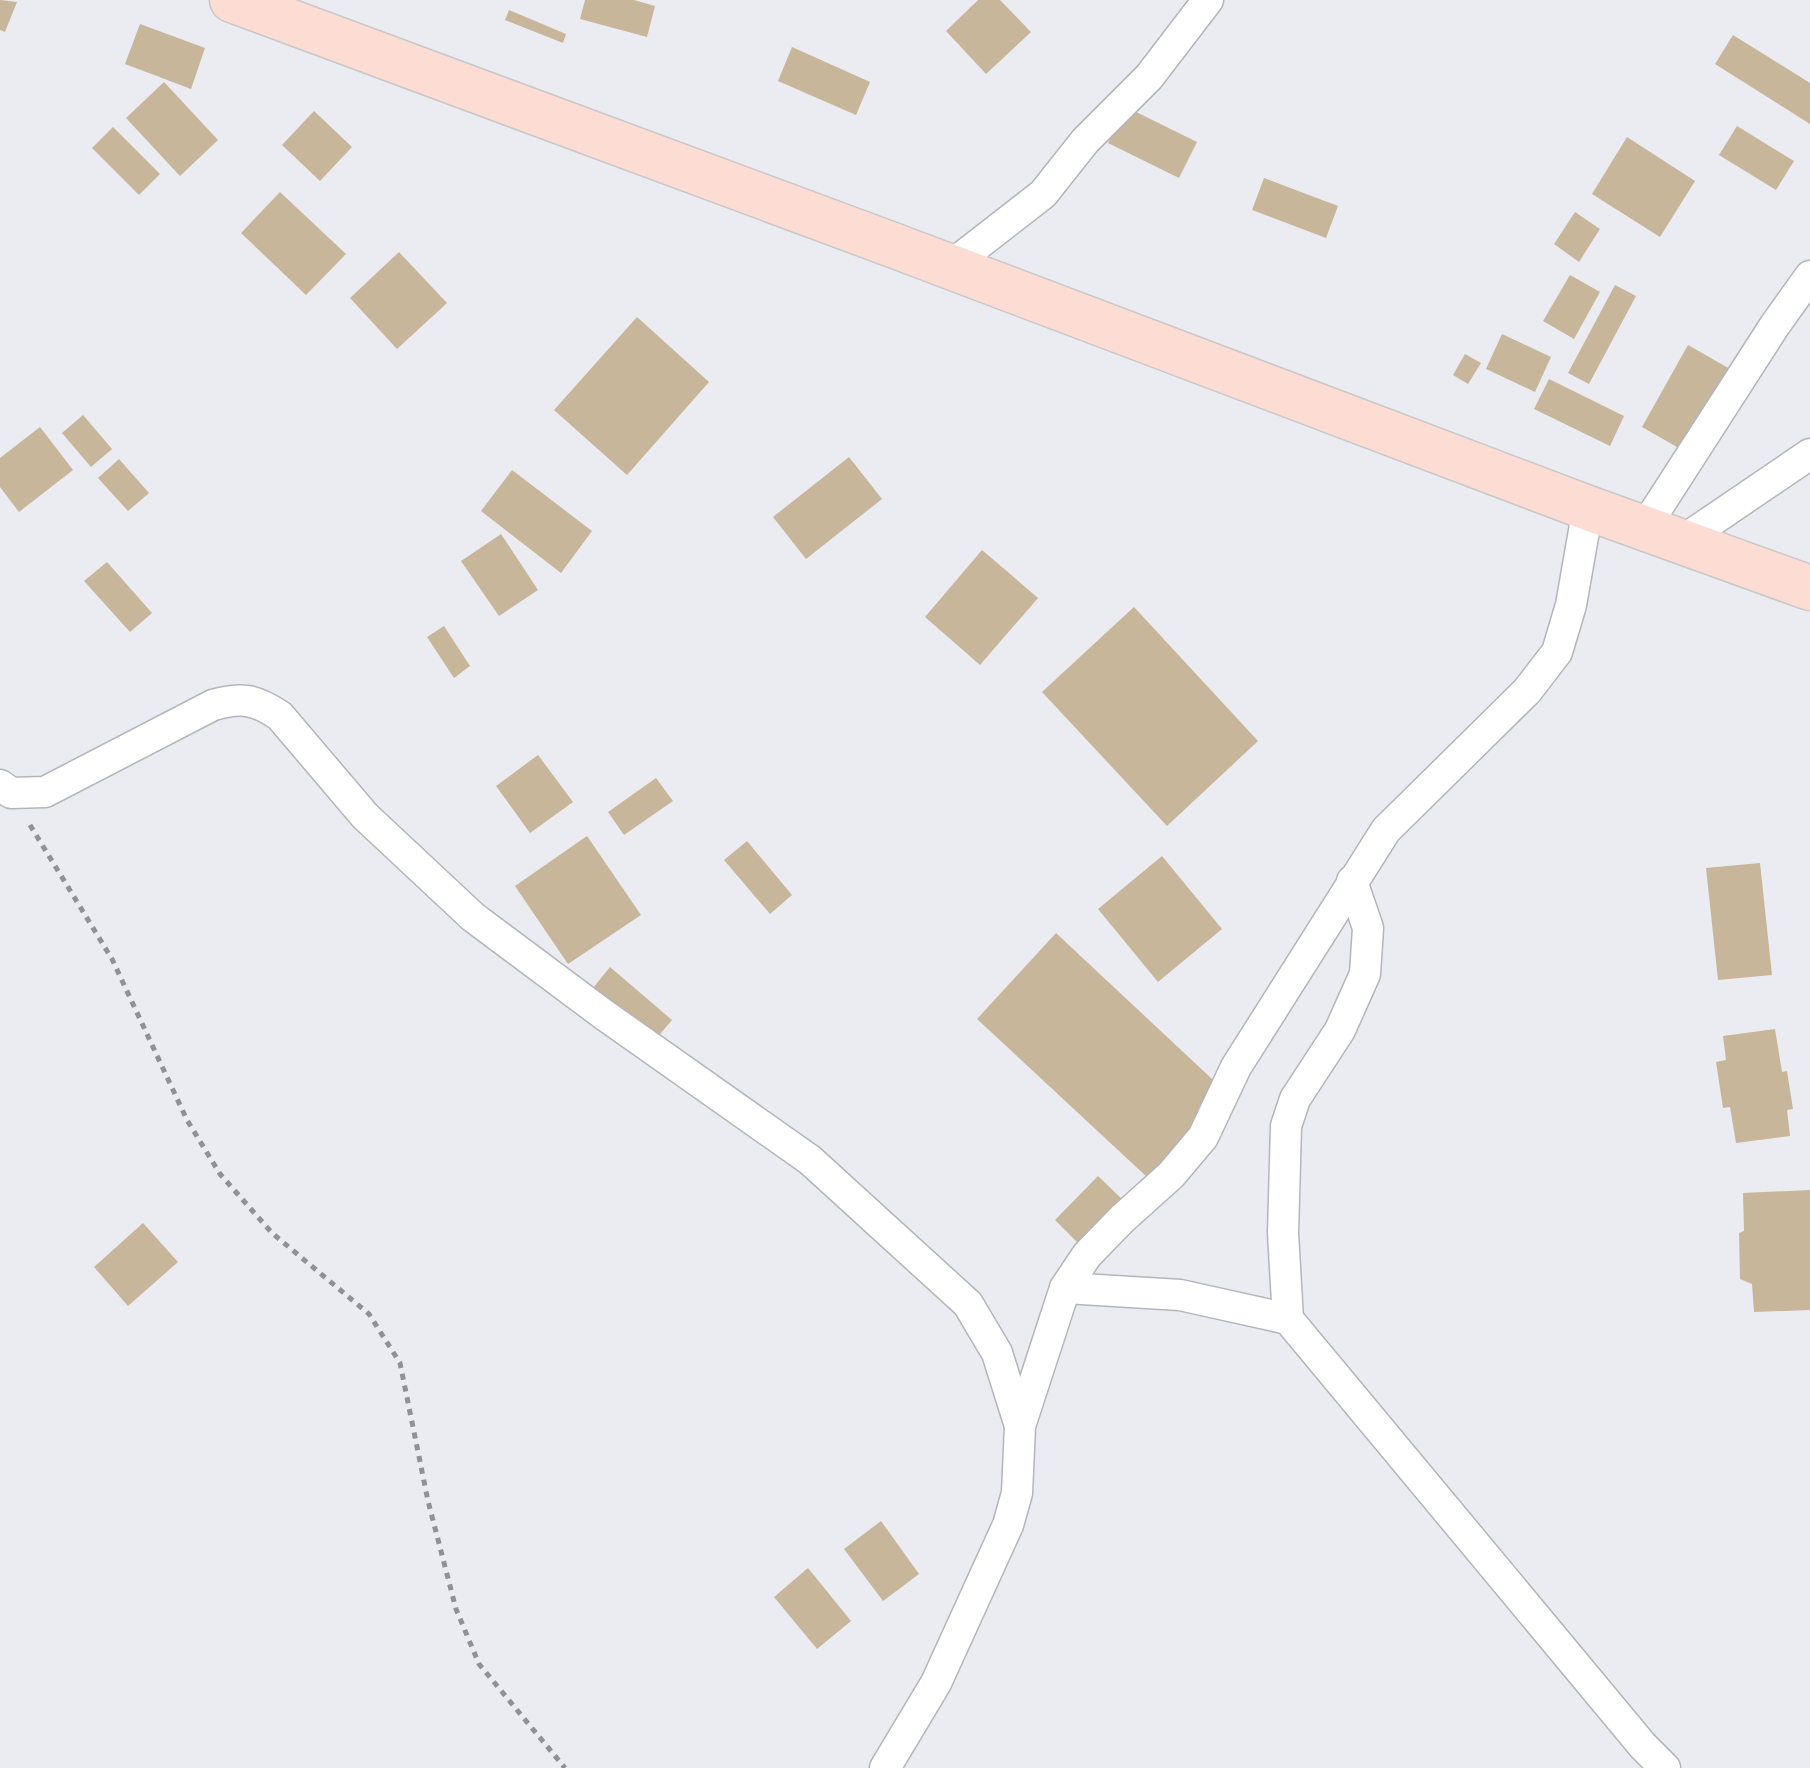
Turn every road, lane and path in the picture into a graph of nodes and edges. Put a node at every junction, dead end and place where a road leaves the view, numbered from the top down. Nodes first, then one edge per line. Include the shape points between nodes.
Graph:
1 (232, 0) edge
2 (1208, 0) edge
3 (949, 267) junction
4 (1810, 276) edge
5 (1810, 454) edge
6 (1588, 508) junction
7 (1664, 534) junction
8 (1810, 588) edge
9 (5, 789) edge
10 (1352, 881) junction
11 (1065, 1288) junction
12 (1288, 1319) junction
13 (1020, 1426) junction
14 (565, 1768) edge
15 (885, 1768) edge
16 (1665, 1768) edge

1 - 3 main road
2 - 3 street via 1149,77 1085,141 1043,194
3 - 6 main road
4 - 7 street via 1775,325
5 - 7 street
6 - 7 main road
6 - 10 street via 1557,652 1527,691 1386,830
7 - 8 main road
9 - 13 street via 45,792 213,705 235,699 266,707 280,716 365,816 473,917 810,1160 968,1304 997,1353
9 - 14 path via 112,959 187,1120 220,1174 272,1233 369,1314 400,1363 456,1609 479,1664
10 - 11 street via 1236,1067 1203,1137 1087,1255
10 - 12 street via 1368,928 1365,974 1340,1030 1295,1099 1286,1126 1283,1233
11 - 12 street via 1180,1295
11 - 13 street
12 - 16 street
13 - 15 street via 1017,1493 1008,1525 936,1683

